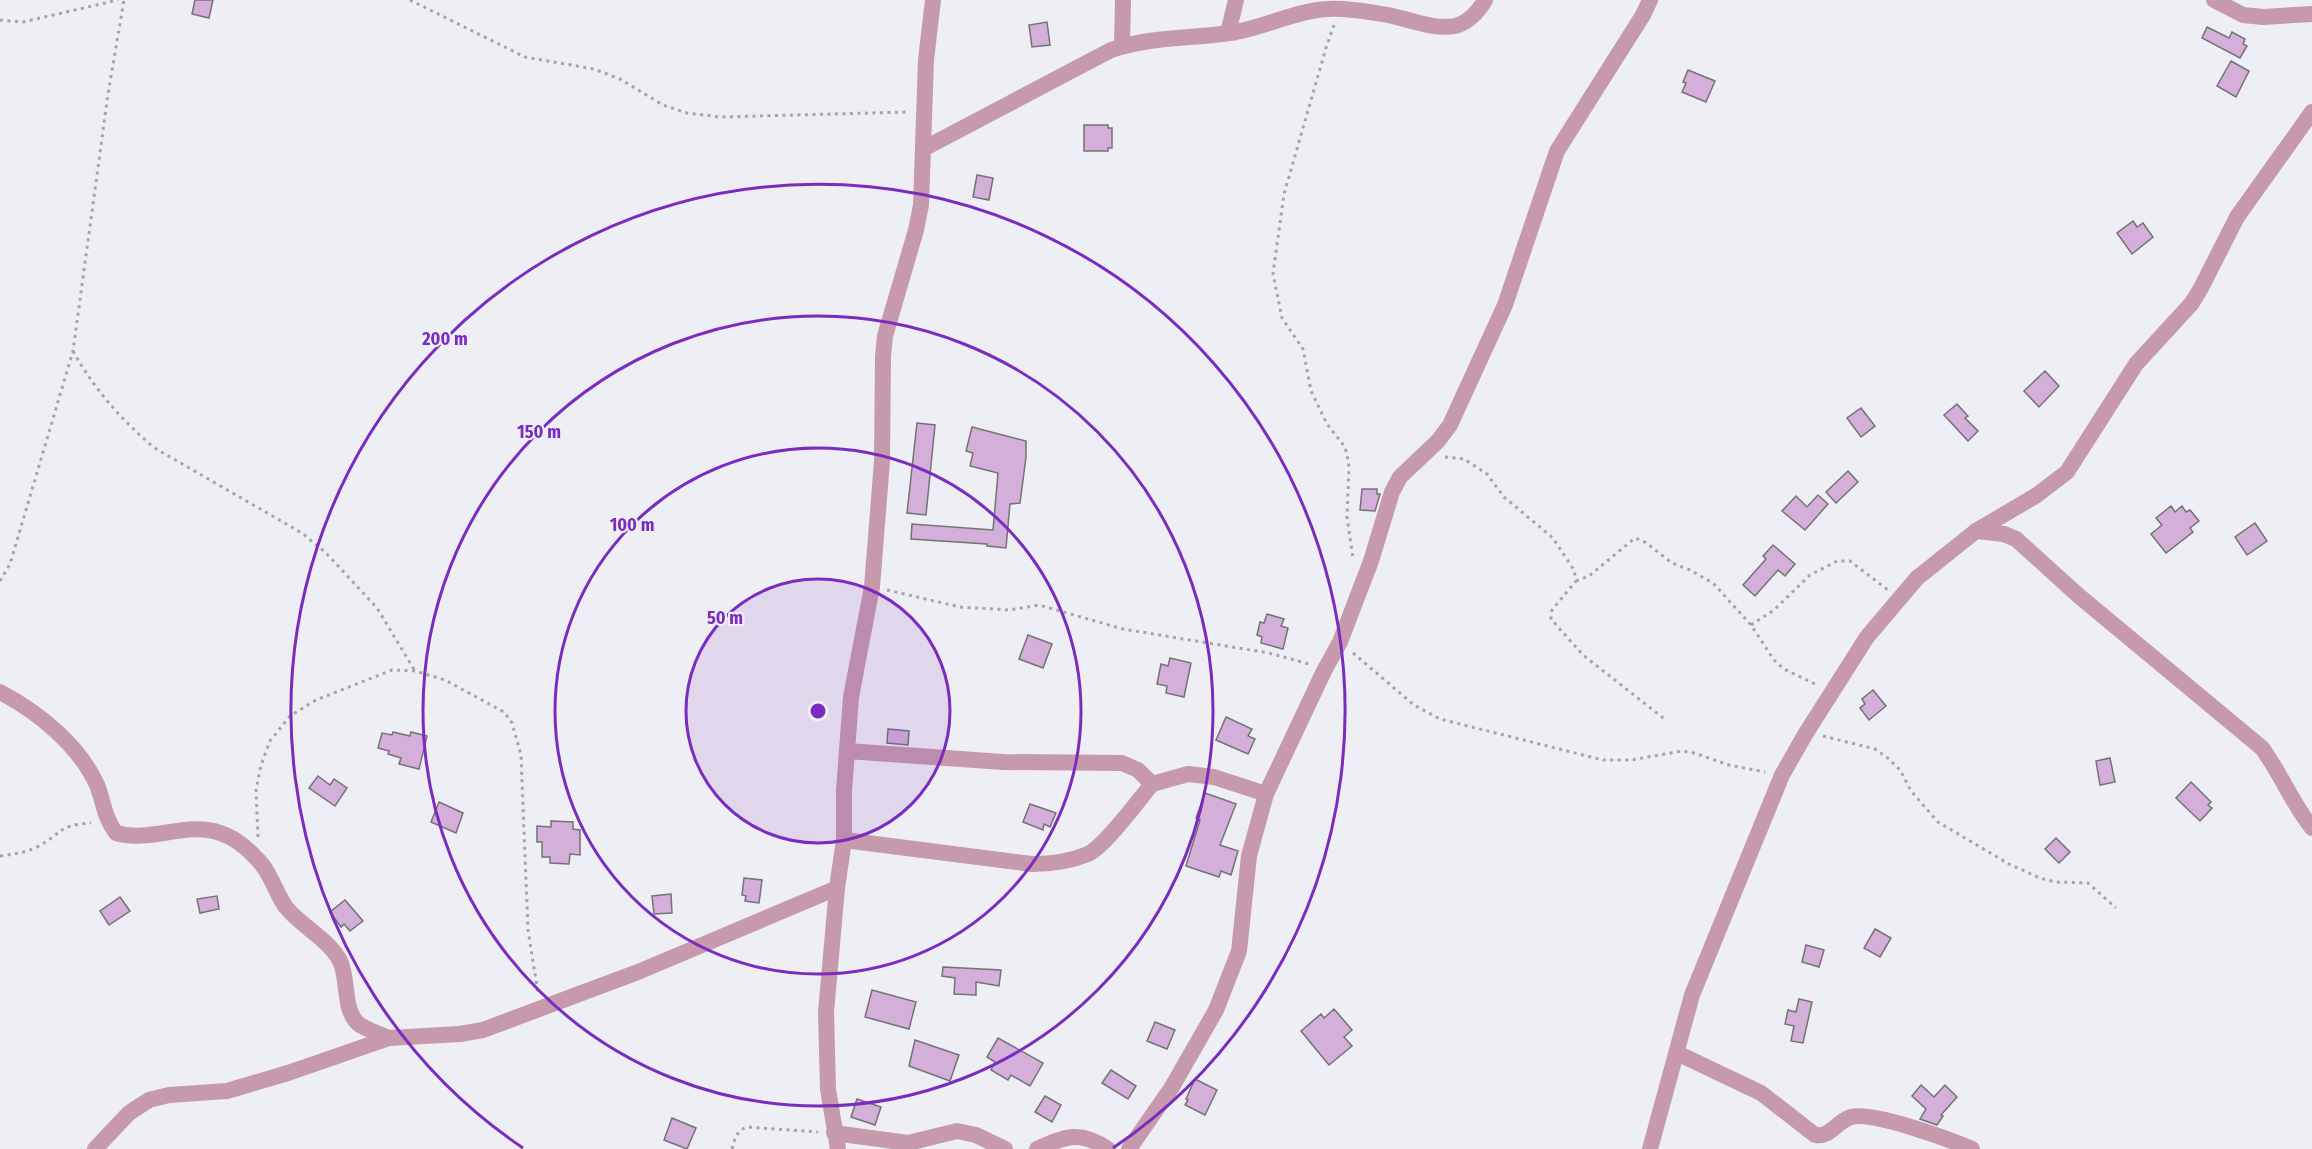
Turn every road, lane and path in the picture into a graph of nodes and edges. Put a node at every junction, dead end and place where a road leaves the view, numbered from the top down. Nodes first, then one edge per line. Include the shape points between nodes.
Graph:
1 (118, 0) edge
2 (124, 0) edge
3 (410, 0) edge
4 (933, 0) edge
5 (1123, 0) edge
6 (1236, 0) edge
7 (1485, 0) edge
8 (1650, 0) edge
9 (2214, 0) edge
10 (1341, 9) junction
11 (2312, 14) edge
12 (0, 20) edge
13 (1228, 33) junction
14 (1122, 46) junction
15 (924, 112) junction
16 (2312, 112) edge
17 (925, 148) junction
18 (73, 351) junction
19 (1416, 461) junction
20 (1976, 531) junction
21 (0, 581) edge
22 (1576, 581) junction
23 (872, 587) junction
24 (1359, 590) junction
25 (1899, 598) junction
26 (1751, 625) junction
27 (1340, 642) junction
28 (415, 670) junction
29 (1324, 671) junction
30 (0, 692) edge
31 (1833, 692) junction
32 (1667, 721) dead end
33 (1806, 733) junction
34 (847, 752) junction
35 (1782, 775) junction
36 (1152, 784) junction
37 (1266, 794) junction
38 (108, 822) junction
39 (2312, 828) edge
40 (844, 840) junction
41 (0, 856) edge
42 (259, 860) junction
43 (837, 888) junction
44 (2116, 908) dead end
45 (540, 1007) junction
46 (388, 1038) junction
47 (1677, 1053) junction
48 (836, 1141) edge
49 (95, 1149) edge
50 (732, 1149) edge
51 (1005, 1149) edge
52 (1037, 1149) edge
53 (1108, 1149) edge
54 (1129, 1149) edge
55 (1650, 1149) edge
56 (1972, 1149) edge

1 - 12 path via 23,22
2 - 18 path
3 - 15 path via 525,57 594,69 620,79 663,105 687,113 720,117
4 - 15 street
5 - 14 street
6 - 13 street
7 - 10 street via 1465,22 1445,27
8 - 19 street via 1557,151 1505,305 1450,425
9 - 11 street via 2243,15
10 - 13 street via 1306,12
10 - 24 path via 1284,194 1273,274 1282,318 1303,349 1311,391 1326,424 1345,447 1349,467 1347,517
13 - 14 street
14 - 17 street
15 - 17 street
16 - 20 street via 2237,217 2196,296 2136,364 2067,472
17 - 23 street via 916,230 885,336 882,461
18 - 21 path via 10,564
18 - 28 path via 88,379 153,447 302,533 326,553 377,608
19 - 22 path via 1446,457 1478,466 1504,497 1553,538 1574,570
19 - 24 street via 1392,492
20 - 25 street via 1935,561
20 - 39 street via 2004,534 2022,544 2262,748
22 - 26 path via 1589,576 1637,538 1672,563 1713,584
22 - 32 path via 1552,610 1554,624 1583,655
23 - 29 path via 960,607 1010,610 1039,605 1123,629 1300,660
23 - 34 street via 850,697
24 - 27 street
25 - 26 path via 1843,559 1810,575 1774,610
25 - 31 street via 1867,638
26 - 31 path via 1780,666
27 - 29 street
27 - 35 path via 1414,705 1440,719 1603,760 1631,760 1682,751
28 - 42 path via 392,670 316,700 290,716 270,741 261,765 256,790
28 - 45 path via 445,680 504,712 512,723 521,755 528,930
29 - 37 street
30 - 38 street via 44,721 82,761 97,785
31 - 33 street
33 - 35 street
33 - 44 path via 1875,749 1900,770 1911,791 1938,822 2040,878 2088,883
34 - 36 street via 1003,762 1122,763 1138,770
34 - 40 street
35 - 47 street via 1692,995
36 - 37 street via 1188,774 1214,777
36 - 40 street via 1090,853 1060,863 1032,864
37 - 54 street via 1249,856 1239,951 1216,1010 1172,1087
38 - 41 path via 71,824 38,846
38 - 42 street via 116,833 124,835 201,829 219,832
40 - 43 street
42 - 46 street via 285,906 339,960 352,1017
43 - 45 street via 638,972
43 - 48 street via 826,1024 828,1089
45 - 46 street via 483,1030
46 - 49 street via 227,1091 149,1100 129,1113
47 - 55 street
47 - 56 street via 1755,1089 1815,1135 1825,1135 1844,1121 1861,1116 1921,1130
48 - 50 path via 747,1127 740,1129
48 - 51 street via 908,1143 957,1131 982,1137
52 - 53 street via 1077,1136

